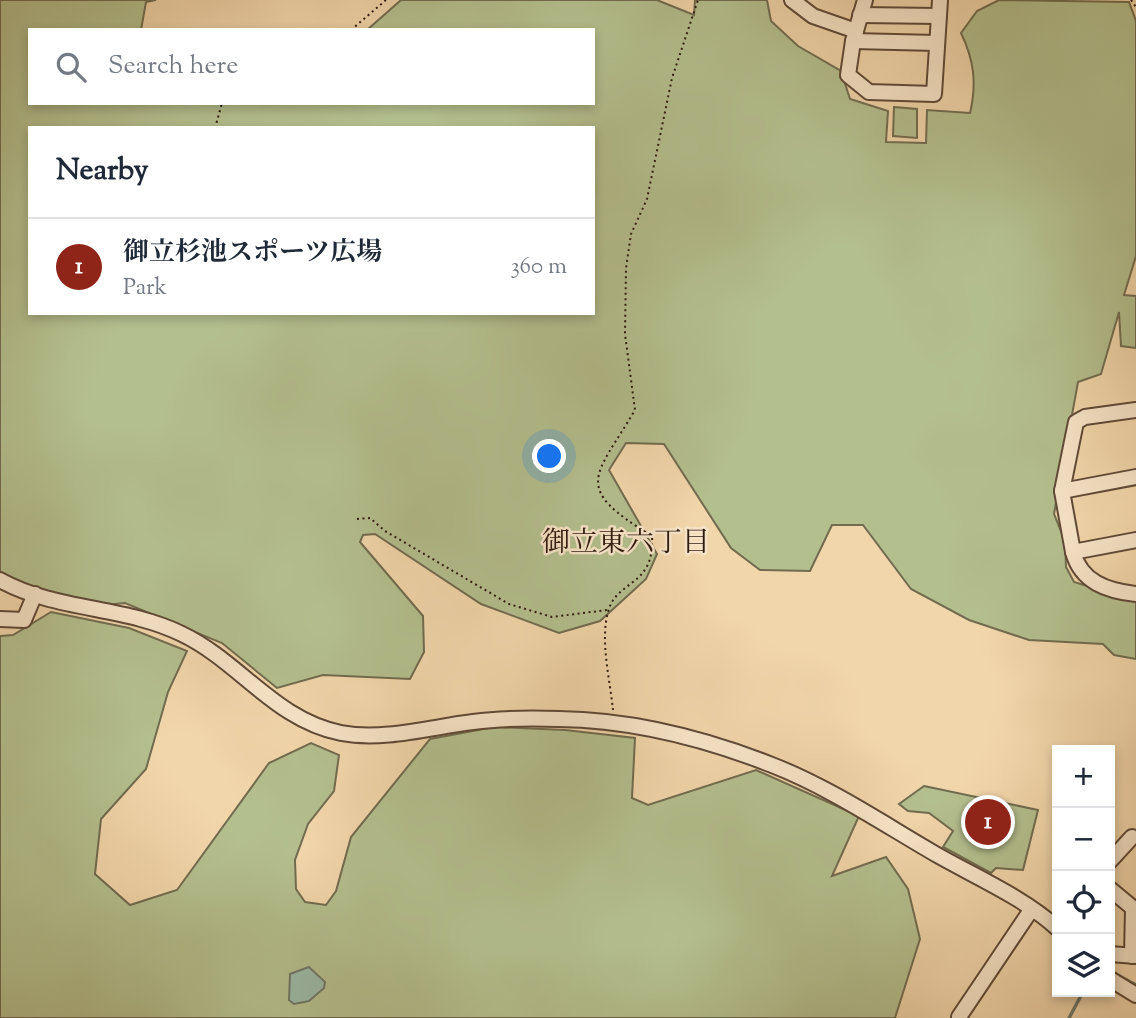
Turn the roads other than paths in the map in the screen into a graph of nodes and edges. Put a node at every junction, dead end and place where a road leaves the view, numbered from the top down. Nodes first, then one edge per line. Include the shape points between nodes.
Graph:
1 (792, 0) edge
2 (865, 0) edge
3 (940, 0) edge
4 (860, 15) junction
5 (939, 16) junction
6 (854, 36) junction
7 (937, 43) junction
8 (1136, 410) edge
9 (1136, 477) edge
10 (1062, 491) junction
11 (1136, 540) edge
12 (1073, 551) junction
13 (0, 580) edge
14 (35, 594) junction
15 (1136, 594) edge
16 (0, 619) edge
17 (1129, 847) dead end
18 (1115, 857) edge
19 (1115, 892) edge
20 (1135, 906) edge
21 (1031, 910) junction
22 (1052, 925) edge
23 (1115, 954) edge
24 (1134, 956) edge
25 (1115, 982) edge
26 (1136, 995) edge
27 (959, 1017) edge

1 - 6 street
2 - 4 street
3 - 5 street
4 - 5 street
4 - 6 street
5 - 7 street
6 - 7 street
6 - 7 street via 848,75 869,92 934,94
8 - 10 street via 1076,422
9 - 10 street
10 - 12 street
11 - 12 street
12 - 15 street via 1083,573 1101,586
13 - 14 street
14 - 16 street via 24,620
14 - 21 street via 179,632 220,658 279,708 337,732 381,734 517,719 614,723 774,765
17 - 18 street
19 - 20 street
20 - 24 street
21 - 22 street
21 - 27 street
23 - 24 street
25 - 26 street

